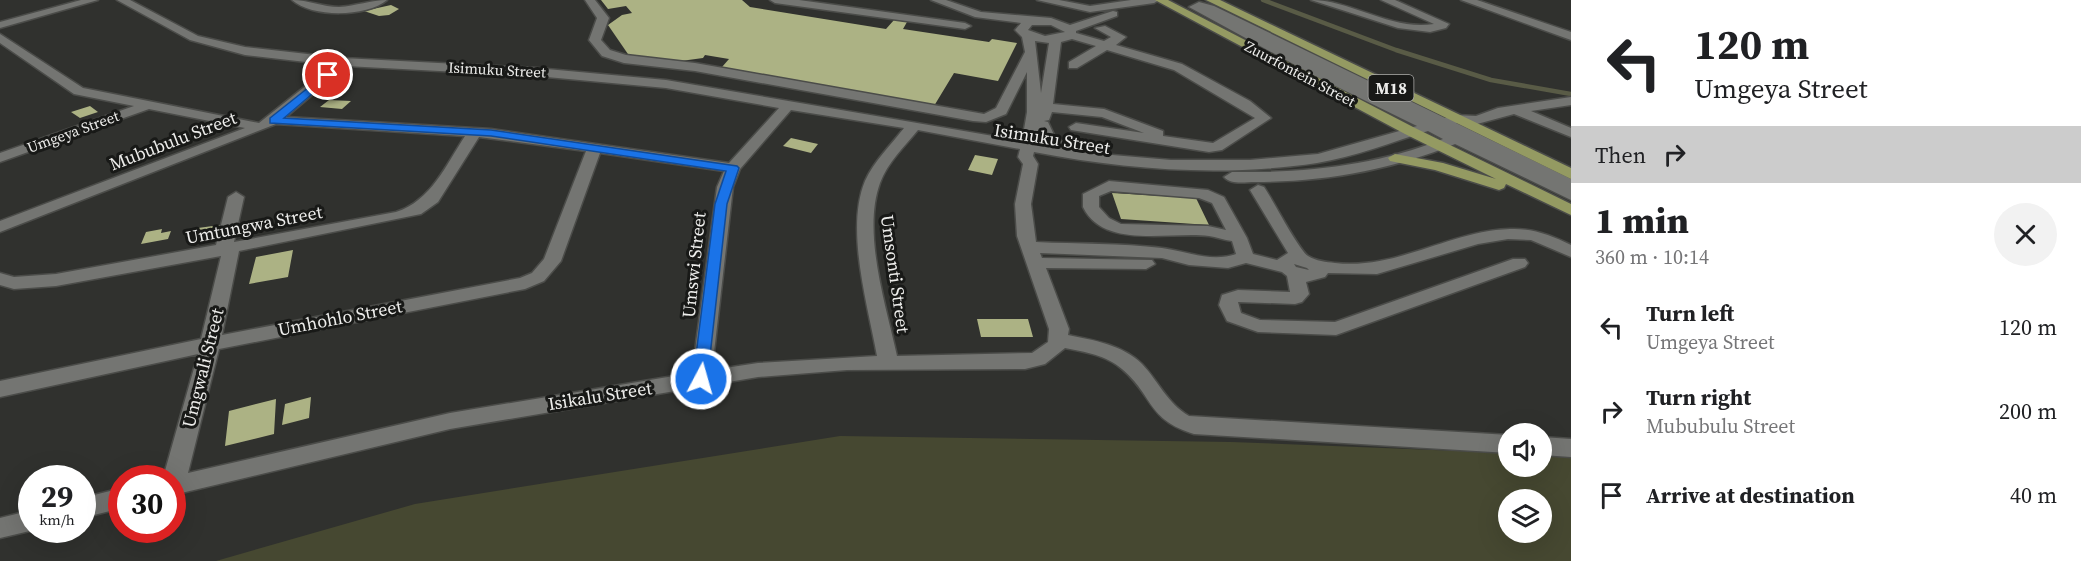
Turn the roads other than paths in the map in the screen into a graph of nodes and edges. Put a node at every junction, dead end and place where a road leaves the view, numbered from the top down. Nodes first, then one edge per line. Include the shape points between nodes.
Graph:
1 (93, 0) edge
2 (122, 0) edge
3 (297, 0) edge
4 (382, 0) edge
5 (590, 0) edge
6 (775, 0) edge
7 (927, 0) edge
8 (936, 0) edge
9 (1027, 0) edge
10 (1042, 0) edge
11 (1211, 0) edge
12 (1316, 0) edge
13 (1386, 0) edge
14 (1466, 0) edge
15 (793, 1) edge
16 (1159, 1) edge
17 (821, 3) edge
18 (1079, 12) junction
19 (1114, 14) junction
20 (1034, 21) junction
21 (0, 25) edge
22 (965, 26) dead end
23 (1101, 28) dead end
24 (1066, 29) junction
25 (1024, 33) junction
26 (1571, 36) edge
27 (0, 38) edge
28 (1055, 40) junction
29 (1108, 45) junction
30 (1031, 52) junction
31 (344, 62) junction
32 (1073, 65) dead end
33 (1571, 101) edge
34 (146, 106) junction
35 (788, 106) junction
36 (1046, 107) junction
37 (1515, 109) junction
38 (1441, 123) junction
39 (268, 124) junction
40 (1076, 127) dead end
41 (912, 128) junction
42 (1037, 128) junction
43 (1410, 131) junction
44 (1468, 131) junction
45 (475, 132) junction
46 (1568, 133) edge
47 (964, 135) junction
48 (1439, 146) junction
49 (595, 147) junction
50 (1191, 147) junction
51 (1033, 156) junction
52 (1082, 157) junction
53 (0, 158) edge
54 (1395, 158) junction
55 (733, 168) junction
56 (1218, 171) junction
57 (1571, 174) edge
58 (1571, 185) edge
59 (1258, 190) dead end
60 (1571, 195) edge
61 (236, 196) dead end
62 (1571, 210) edge
63 (1229, 220) junction
64 (0, 227) edge
65 (1208, 231) junction
66 (1239, 238) junction
67 (227, 250) junction
68 (1571, 252) edge
69 (1031, 255) junction
70 (1245, 257) junction
71 (1519, 263) dead end
72 (1294, 267) junction
73 (0, 279) edge
74 (1059, 340) junction
75 (210, 344) junction
76 (888, 362) junction
77 (701, 379) junction
78 (0, 389) edge
79 (1498, 443) edge
80 (1552, 446) edge
81 (1571, 447) edge
82 (178, 465) edge
83 (186, 483) edge
84 (18, 524) edge
85 (0, 528) edge

1 - 21 street
2 - 31 street, Isimuku Street via 209,43
3 - 4 street via 322,10 343,11
5 - 30 street via 603,18 595,40 600,49 613,57 704,69 973,117 986,118 1001,111
6 - 15 street
7 - 25 street
8 - 20 street via 979,15
9 - 18 street
10 - 16 street via 1090,9
11 - 38 main road, Zuurfontein Street / M18
12 - 13 street via 1409,26 1430,29 1443,24
14 - 26 street
15 - 17 street
16 - 19 street
16 - 43 main road, Zuurfontein Street / M18
17 - 22 street
18 - 19 street
18 - 24 street via 1081,16
19 - 24 street
20 - 24 street
20 - 25 street via 1024,24
23 - 29 street via 1119,37
24 - 28 street
24 - 29 street
25 - 28 street
25 - 30 street
27 - 34 street, Umgeya Street via 79,91
28 - 36 street
29 - 32 street
29 - 50 street via 1187,71 1264,118 1217,147
30 - 42 street
31 - 35 street, Isimuku Street via 587,76 694,88
31 - 39 street, Mububulu Street
33 - 37 street
34 - 39 street, Umgeya Street
34 - 53 street, Umgeya Street
35 - 41 street, Isimuku Street
35 - 55 street, Umswi Street
36 - 42 street
36 - 50 street via 1104,113
37 - 44 street
37 - 46 street
38 - 38 street via 1194,7 1210,8
38 - 43 street
38 - 44 street
38 - 44 street
39 - 45 street, Umgeya Street
39 - 64 street, Mububulu Street
40 - 50 street
41 - 47 street, Isimuku Street
41 - 51 street, Isimuku Street
41 - 76 street, Umsonti Street via 873,181 867,201 868,248
42 - 47 street via 1004,137
42 - 51 street
42 - 52 street via 1052,142
43 - 48 main road, Zuurfontein Street / M18
43 - 56 street via 1319,158
44 - 48 street
44 - 57 main road
44 - 58 street
44 - 60 street
45 - 49 street, Umgeya Street
45 - 67 street, Umtungwa Street via 432,199 415,211
47 - 51 street, Isimuku Street
48 - 54 street
48 - 62 main road, Zuurfontein Street / M18
49 - 55 street, Umgeya Street
49 - 75 street, Umhohlo Street via 552,261 538,277 512,287
51 - 52 street, Isimuku Street
51 - 56 street, Isimuku Street via 1109,169
51 - 69 street via 1022,220
52 - 56 street, Isimuku Street
54 - 56 street via 1311,175
54 - 62 main road via 1461,173
55 - 77 street, Umswi Street via 721,204
59 - 72 street
61 - 67 street, Umgwali Street
63 - 65 street
63 - 65 street via 1218,200 1202,193 1109,186 1091,194 1089,200 1094,213 1108,226
63 - 66 street
65 - 66 street
66 - 70 street
67 - 73 street, Umtungwa Street via 34,283
67 - 75 street, Umgwali Street
68 - 72 street via 1541,238 1514,234 1486,238 1386,267
69 - 70 street via 1167,264 1190,260 1228,263
69 - 74 street via 1059,329
70 - 72 street
71 - 72 street via 1336,330 1258,326 1234,317 1229,299 1295,298 1300,294
74 - 76 street, Isikalu Street via 1049,353 1025,362
74 - 79 street via 1095,348 1130,365 1162,409 1194,426
75 - 78 street, Umhohlo Street
75 - 82 street, Umgwali Street
76 - 77 street, Isikalu Street via 802,366
77 - 83 street, Isikalu Street via 450,421
80 - 81 street
84 - 85 street

